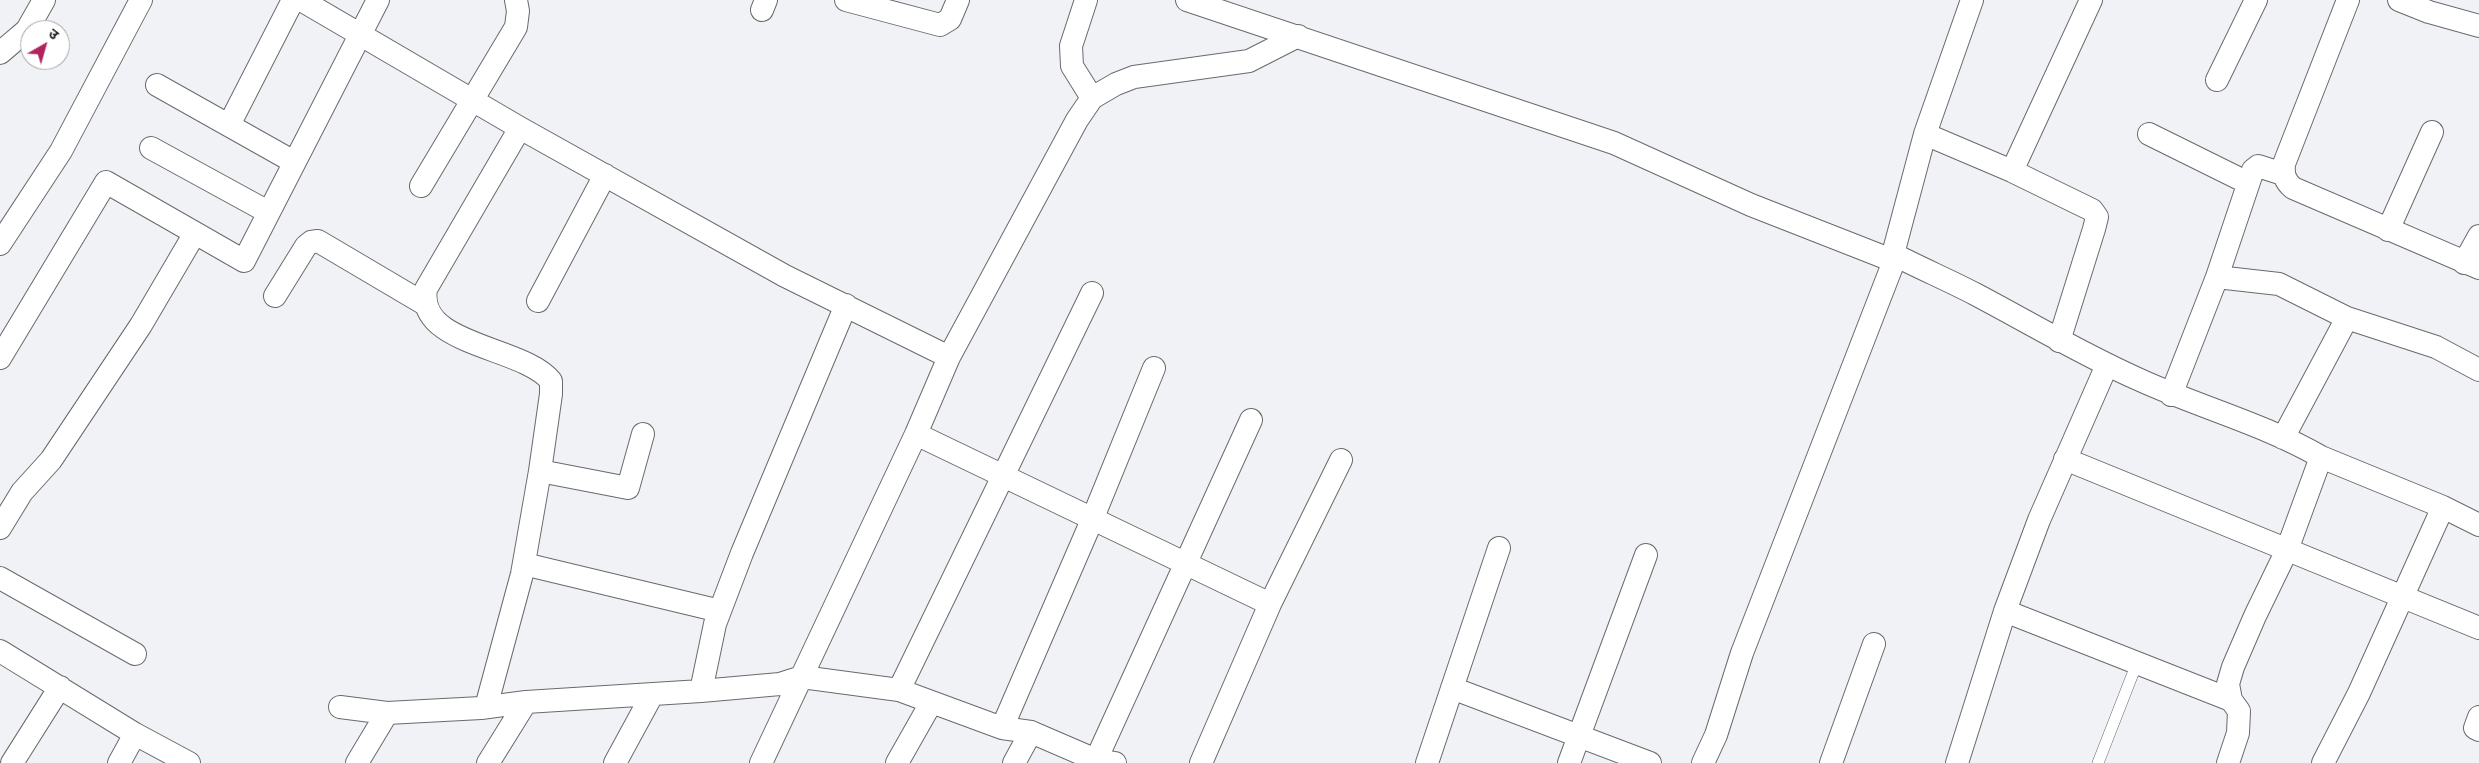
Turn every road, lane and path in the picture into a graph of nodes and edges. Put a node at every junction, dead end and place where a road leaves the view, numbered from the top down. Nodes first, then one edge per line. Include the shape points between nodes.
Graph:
1 (44, 0) edge
2 (141, 0) edge
3 (293, 0) edge
4 (301, 0) edge
5 (378, 0) edge
6 (516, 0) edge
7 (846, 0) edge
8 (958, 0) edge
9 (1086, 0) edge
10 (1187, 0) edge
11 (1972, 0) edge
12 (2091, 0) edge
13 (2256, 0) edge
14 (2348, 0) edge
15 (2398, 0) edge
16 (2431, 6) edge
17 (2479, 26) edge
18 (359, 36) junction
19 (1298, 36) junction
20 (0, 53) edge
21 (2217, 80) dead end
22 (158, 84) dead end
23 (1092, 98) junction
24 (473, 102) junction
25 (229, 125) junction
26 (520, 128) junction
27 (2432, 132) dead end
28 (1925, 134) junction
29 (2150, 134) dead end
30 (151, 148) dead end
31 (294, 162) junction
32 (2012, 171) junction
33 (2283, 174) junction
34 (605, 175) junction
35 (2248, 183) junction
36 (421, 186) dead end
37 (268, 212) junction
38 (2388, 230) junction
39 (195, 233) junction
40 (2479, 236) edge
41 (0, 244) edge
42 (1894, 258) junction
43 (2472, 266) edge
44 (2217, 277) junction
45 (1092, 293) dead end
46 (275, 296) dead end
47 (538, 301) dead end
48 (423, 303) junction
49 (846, 305) junction
50 (2347, 318) junction
51 (2059, 341) junction
52 (949, 357) junction
53 (0, 358) edge
54 (2107, 365) junction
55 (1154, 368) dead end
56 (2479, 370) edge
57 (2172, 395) junction
58 (1251, 420) dead end
59 (643, 434) dead end
60 (916, 434) junction
61 (2283, 438) junction
62 (2321, 457) junction
63 (2065, 459) junction
64 (1341, 460) dead end
65 (540, 471) junction
66 (1002, 477) junction
67 (2444, 507) junction
68 (1092, 520) junction
69 (2479, 525) edge
70 (0, 528) edge
71 (1499, 548) dead end
72 (2288, 550) junction
73 (1646, 555) dead end
74 (524, 564) junction
75 (1186, 565) junction
76 (0, 578) edge
77 (2403, 598) junction
78 (1270, 604) junction
79 (720, 611) junction
80 (2005, 611) junction
81 (2479, 628) edge
82 (1874, 644) dead end
83 (0, 651) edge
84 (135, 654) dead end
85 (2137, 663) junction
86 (802, 677) junction
87 (60, 687) junction
88 (1452, 688) junction
89 (899, 690) junction
90 (700, 691) junction
91 (652, 695) junction
92 (2231, 700) junction
93 (526, 702) junction
94 (931, 703) junction
95 (340, 708) dead end
96 (486, 708) junction
97 (387, 713) junction
98 (2479, 717) edge
99 (1002, 728) junction
100 (2479, 730) edge
101 (1031, 732) junction
102 (135, 734) junction
103 (1579, 734) junction
104 (1105, 761) edge
105 (12, 763) edge
106 (119, 763) edge
107 (189, 763) edge
108 (357, 763) edge
109 (488, 763) edge
110 (615, 763) edge
111 (762, 763) edge
112 (897, 763) edge
113 (1014, 763) edge
114 (1201, 763) edge
115 (1427, 763) edge
116 (1568, 763) edge
117 (1650, 763) edge
118 (1703, 763) edge
119 (1831, 763) edge
120 (1957, 763) edge
121 (2098, 763) edge
122 (2228, 763) edge
123 (2323, 763) edge

1 - 20 street via 27,30
2 - 41 street via 61,151
3 - 25 street
4 - 18 street
5 - 18 street
6 - 24 street via 516,27
7 - 8 street via 940,26 950,19
9 - 23 street via 1071,46 1072,66
10 - 19 street
11 - 28 street
12 - 32 street
13 - 21 street
14 - 33 street via 2284,164
15 - 16 street
16 - 17 street
18 - 24 street
18 - 31 street
19 - 23 street via 1249,61 1134,77
19 - 42 street via 1614,143 1751,205
22 - 25 street
23 - 52 street
24 - 26 street
24 - 36 street
25 - 31 street
26 - 34 street
26 - 48 street via 426,289
27 - 38 street
28 - 32 street
28 - 42 street
29 - 35 street
30 - 37 street
31 - 37 street
32 - 51 street via 2082,204 2097,217
33 - 35 street via 2255,167
33 - 38 street via 2286,182 2294,188
34 - 47 street
34 - 49 street via 786,276
35 - 44 street
37 - 39 street via 244,261
38 - 43 street
39 - 53 street via 106,182
39 - 70 street via 136,333 51,460 22,492
40 - 43 street
42 - 51 street via 1975,294
42 - 118 street via 1742,652 1716,735
44 - 50 street via 2279,284
44 - 57 street
45 - 66 street
46 - 48 street via 306,246 318,241
48 - 65 street via 430,316 449,332 538,369 551,381
49 - 52 street
49 - 79 street
50 - 56 street via 2436,347
50 - 61 street
51 - 54 street
52 - 60 street
54 - 57 street
54 - 63 street
55 - 68 street
57 - 61 street
58 - 75 street
59 - 65 street via 628,488
60 - 66 street
60 - 86 street
61 - 62 street
62 - 67 street
62 - 72 street
63 - 72 street
63 - 80 street
64 - 78 street
65 - 74 street
66 - 68 street
66 - 89 street
67 - 69 street
67 - 77 street
68 - 75 street
68 - 99 street
71 - 88 street
72 - 77 street
72 - 92 street via 2233,667 2228,684
73 - 103 street
74 - 79 street
74 - 96 street
75 - 78 street
75 - 104 street
76 - 84 street
77 - 81 street
77 - 123 street
78 - 114 street
79 - 90 street via 714,624
80 - 85 street
80 - 120 street
82 - 119 street
83 - 87 street
85 - 92 street
85 - 121 lane
86 - 89 street
86 - 90 street via 780,684
86 - 111 street
87 - 102 street
87 - 105 street
88 - 103 street
88 - 115 street
89 - 94 street
90 - 91 street
91 - 93 street
91 - 110 street
92 - 122 street via 2240,711 2238,733
93 - 96 street
93 - 109 street
94 - 99 street
94 - 112 street
95 - 97 street
96 - 97 street
97 - 108 street
98 - 100 street via 2475,728
99 - 101 street
101 - 104 street
101 - 113 street
102 - 106 street
102 - 107 street
103 - 116 street
103 - 117 street

